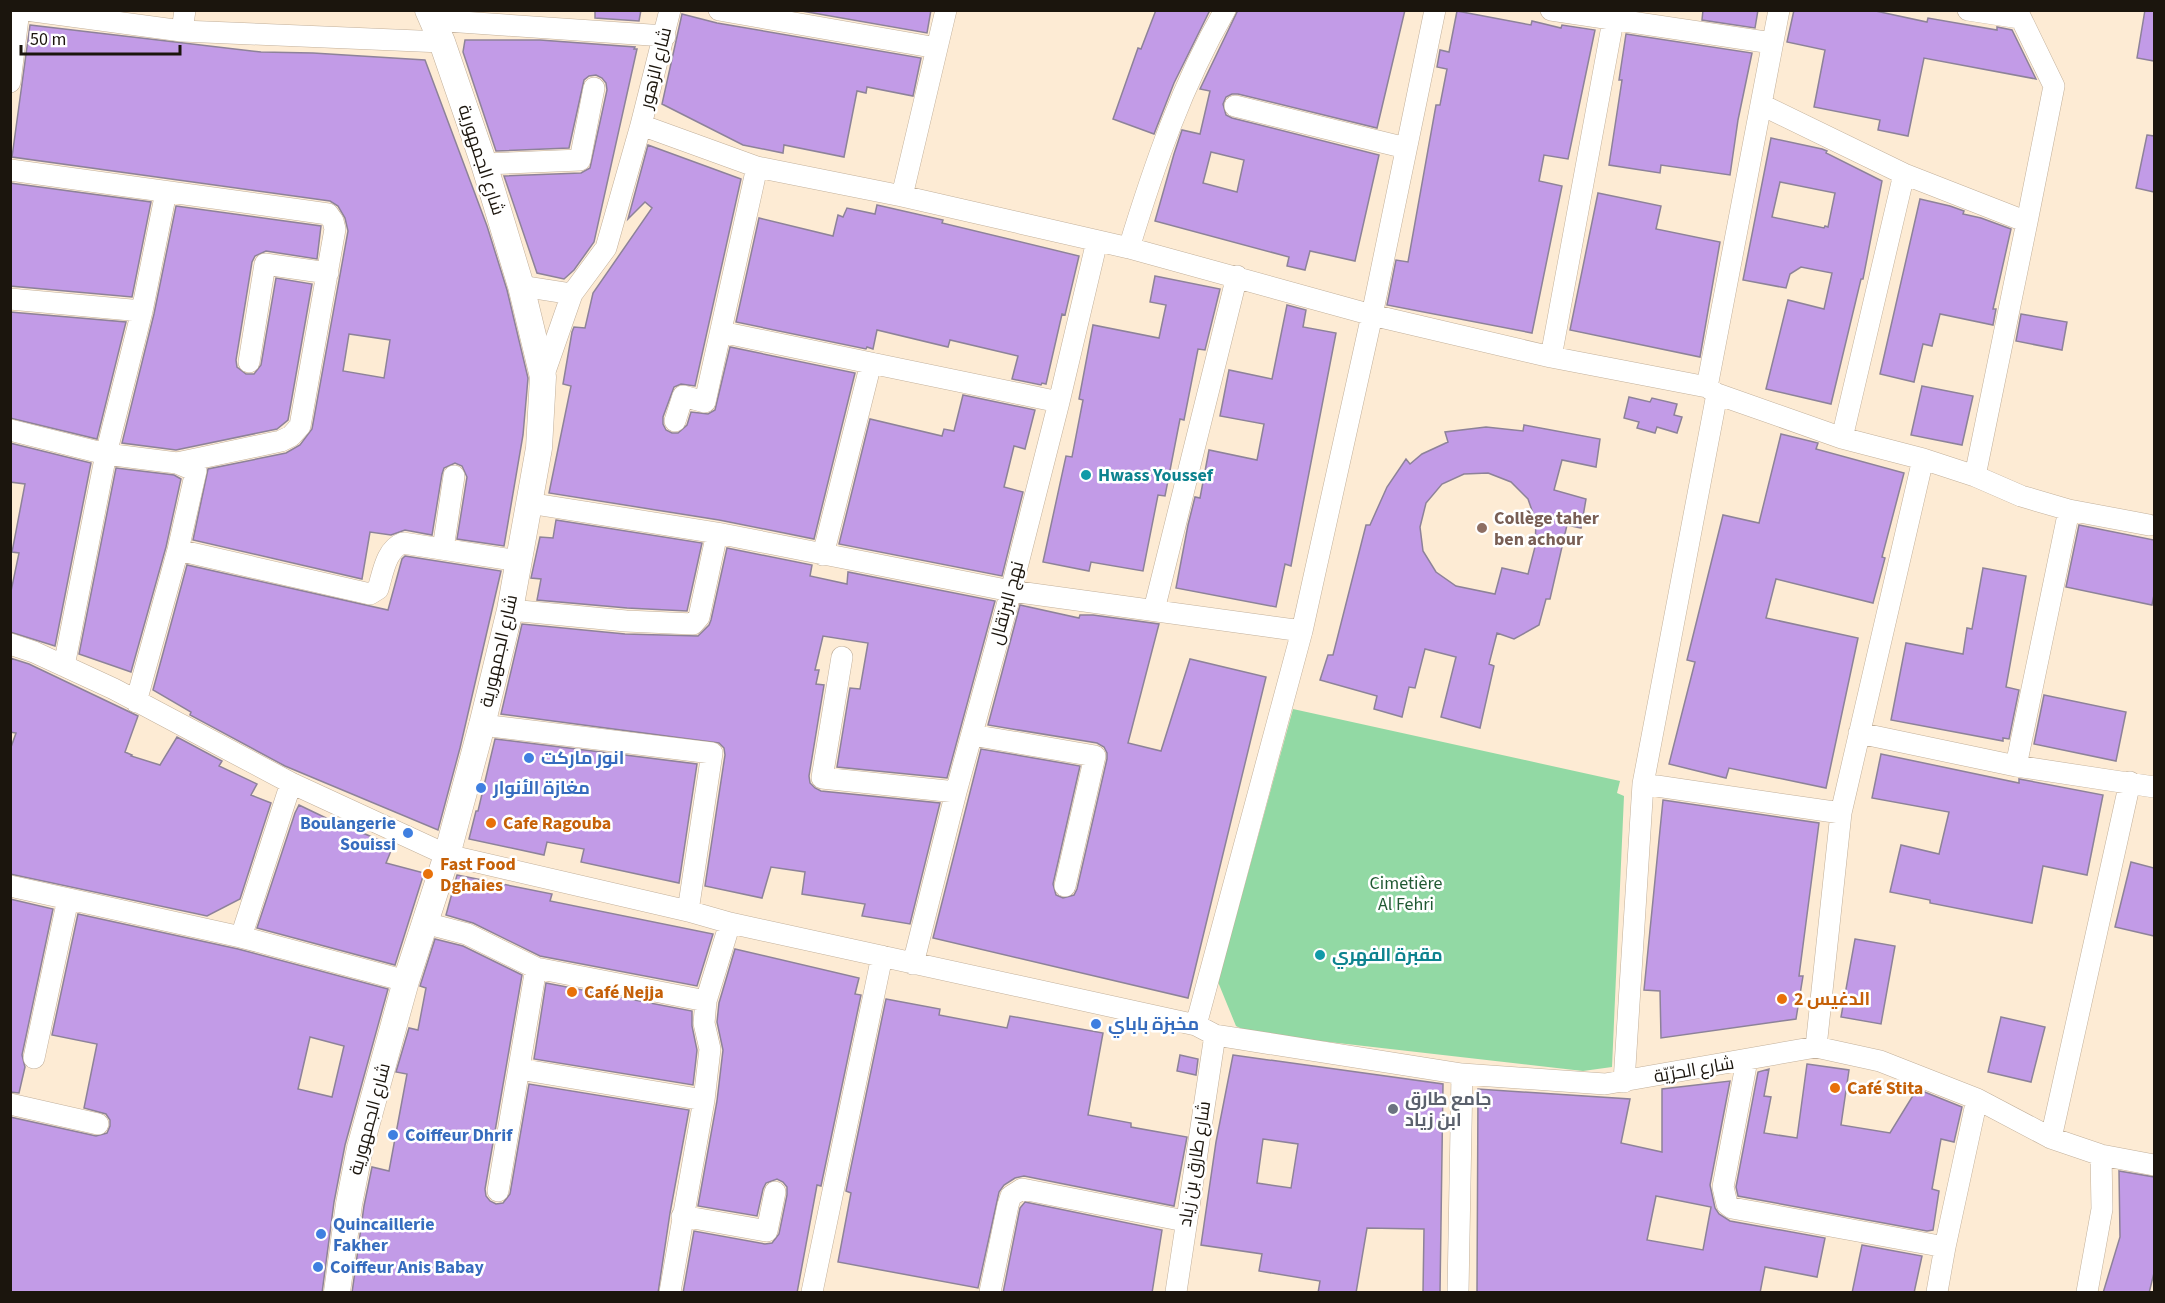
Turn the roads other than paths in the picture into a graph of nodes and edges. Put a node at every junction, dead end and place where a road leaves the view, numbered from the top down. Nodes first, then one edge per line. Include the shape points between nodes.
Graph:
1 (19, 10) edge
2 (26, 10) edge
3 (670, 10) edge
4 (719, 10) edge
5 (945, 10) edge
6 (1225, 10) edge
7 (1436, 10) edge
8 (1551, 10) edge
9 (1779, 10) edge
10 (1968, 10) edge
11 (2018, 14) edge
12 (1614, 15) edge
13 (183, 21) edge
14 (434, 24) edge
15 (665, 36) junction
16 (1772, 43) junction
17 (937, 48) junction
18 (10, 82) edge
19 (594, 88) dead end
20 (1762, 105) junction
21 (1235, 106) dead end
22 (641, 126) junction
23 (1406, 148) junction
24 (484, 164) junction
25 (757, 167) junction
26 (10, 170) edge
27 (1904, 174) junction
28 (166, 192) junction
29 (902, 196) junction
30 (2027, 222) junction
31 (1097, 241) junction
32 (1128, 248) junction
33 (328, 273) junction
34 (1237, 276) junction
35 (521, 286) junction
36 (572, 294) junction
37 (10, 299) edge
38 (142, 311) junction
39 (1372, 315) junction
40 (721, 332) junction
41 (1551, 357) junction
42 (249, 362) dead end
43 (872, 363) junction
44 (543, 377) junction
45 (1712, 391) junction
46 (1059, 402) junction
47 (675, 421) dead end
48 (10, 430) edge
49 (1842, 438) junction
50 (106, 454) junction
51 (1923, 459) junction
52 (177, 464) junction
53 (454, 476) dead end
54 (1975, 476) junction
55 (528, 503) junction
56 (2069, 510) junction
57 (2149, 525) dead end
58 (717, 533) junction
59 (443, 549) junction
60 (178, 550) junction
61 (823, 555) junction
62 (519, 561) junction
63 (1011, 591) junction
64 (510, 609) junction
65 (1154, 610) junction
66 (1302, 631) junction
67 (10, 644) edge
68 (842, 657) dead end
69 (64, 666) junction
70 (136, 702) junction
71 (482, 725) junction
72 (1859, 733) junction
73 (972, 735) junction
74 (2016, 766) junction
75 (2130, 782) junction
76 (291, 783) junction
77 (1643, 784) junction
78 (2154, 787) edge
79 (956, 792) junction
80 (1841, 813) junction
81 (447, 855) junction
82 (1065, 885) dead end
83 (10, 886) edge
84 (68, 899) junction
85 (688, 911) junction
86 (425, 922) junction
87 (730, 923) junction
88 (241, 937) junction
89 (882, 956) junction
90 (913, 964) junction
91 (536, 968) junction
92 (406, 981) junction
93 (706, 1001) junction
94 (1196, 1025) junction
95 (1215, 1035) junction
96 (1816, 1047) junction
97 (34, 1058) dead end
98 (1747, 1060) junction
99 (519, 1070) junction
100 (1462, 1074) junction
101 (1624, 1082) junction
102 (1977, 1099) junction
103 (704, 1100) junction
104 (10, 1104) edge
105 (98, 1124) dead end
106 (2051, 1137) junction
107 (2101, 1155) junction
108 (2154, 1165) edge
109 (498, 1191) dead end
110 (775, 1192) dead end
111 (682, 1216) junction
112 (1185, 1221) junction
113 (1946, 1247) junction
114 (337, 1293) edge
115 (670, 1293) edge
116 (812, 1293) edge
117 (990, 1293) edge
118 (1176, 1293) edge
119 (1458, 1293) edge
120 (1937, 1293) edge
121 (2087, 1293) edge

1 - 18 street
2 - 13 street
3 - 15 street, شارع الزهور
4 - 17 street
5 - 17 street
6 - 32 street via 1174,113
7 - 23 street
8 - 12 street
9 - 16 street
10 - 11 street
11 - 30 street via 2054,86
12 - 16 street
12 - 41 street
13 - 14 street
14 - 15 street
14 - 24 street, شارع الجمهورية
15 - 22 street, شارع الزهور
16 - 20 street
17 - 29 street
19 - 24 street via 580,160 564,168
20 - 27 street
20 - 45 street
21 - 23 street
22 - 25 street
22 - 36 street, شارع الزهور via 606,248
23 - 39 street
24 - 35 street, شارع الجمهورية
25 - 29 street
25 - 40 street
26 - 28 street
27 - 30 street
27 - 49 street
28 - 33 street via 328,214 335,229
28 - 38 street
29 - 31 street
30 - 54 street
31 - 32 street
31 - 46 street, نهج البرتقال
32 - 34 street
33 - 42 street via 265,264
33 - 52 street via 300,426 281,441
34 - 39 street
34 - 65 street
35 - 36 street
35 - 44 street, شارع الجمهورية
36 - 44 street, شارع الزهور
37 - 38 street
38 - 50 street
39 - 41 street
39 - 66 street
40 - 43 street
40 - 47 street via 705,402 683,396
41 - 45 street
43 - 46 street
43 - 61 street
44 - 55 street, شارع الجمهورية via 539,448
45 - 49 street
45 - 77 street
46 - 63 street, نهج البرتقال
48 - 50 street
49 - 51 street
50 - 52 street
50 - 69 street
51 - 54 street
51 - 72 street
52 - 60 street via 196,472
53 - 59 street
54 - 56 street via 2021,496
55 - 58 street
55 - 62 street, شارع الجمهورية
56 - 57 street
56 - 74 street
58 - 61 street
58 - 64 street via 699,617 693,624
59 - 60 street via 403,543 396,546 388,557 378,589 370,594
59 - 62 street
60 - 70 street
61 - 63 street
62 - 64 street, شارع الجمهورية
63 - 65 street
63 - 73 street, نهج البرتقال
64 - 71 street, شارع الجمهورية
65 - 66 street
66 - 94 street
67 - 69 street, شارع الحرّيّة
68 - 79 street via 822,778
69 - 70 street, شارع الحرّيّة
70 - 76 street, شارع الحرّيّة
71 - 81 street, شارع الجمهورية
71 - 85 street via 712,753
72 - 74 street
72 - 80 street
73 - 79 street, نهج البرتقال
73 - 82 street via 1095,756
74 - 75 street
75 - 78 street
75 - 106 street
76 - 81 street, شارع الحرّيّة
76 - 88 street
77 - 80 street
77 - 101 street
79 - 90 street, نهج البرتقال
80 - 96 street
81 - 85 street, شارع الحرّيّة
81 - 86 street, شارع الجمهورية
83 - 84 street
84 - 88 street
84 - 97 street
85 - 87 street, شارع الحرّيّة
86 - 91 street via 467,934
86 - 92 street, شارع الجمهورية
87 - 89 street, شارع الحرّيّة
87 - 93 street
88 - 92 street
89 - 90 street, شارع الحرّيّة
89 - 116 street
90 - 94 street, شارع الحرّيّة
91 - 93 street
91 - 99 street
92 - 114 street, شارع الجمهورية via 360,1148
93 - 103 street via 704,1023 710,1049
94 - 95 street, شارع الحرّيّة
95 - 100 street, شارع الحرّيّة
95 - 112 street, شارع طارق بن زياد
96 - 98 street, شارع الحرّيّة
96 - 102 street, شارع الحرّيّة via 1880,1061
98 - 101 street, شارع الحرّيّة
98 - 113 street via 1723,1187 1727,1204
99 - 103 street
99 - 109 street
100 - 101 street, شارع الحرّيّة
100 - 119 street
102 - 106 street, شارع الحرّيّة
102 - 113 street
103 - 111 street
104 - 105 street
106 - 107 street, شارع الحرّيّة
107 - 108 street, شارع الحرّيّة
107 - 121 street via 2102,1209
110 - 111 street via 767,1231
111 - 115 street
112 - 117 street via 1022,1189 1011,1196 1008,1205
112 - 118 street, شارع طارق بن زياد
113 - 120 street

